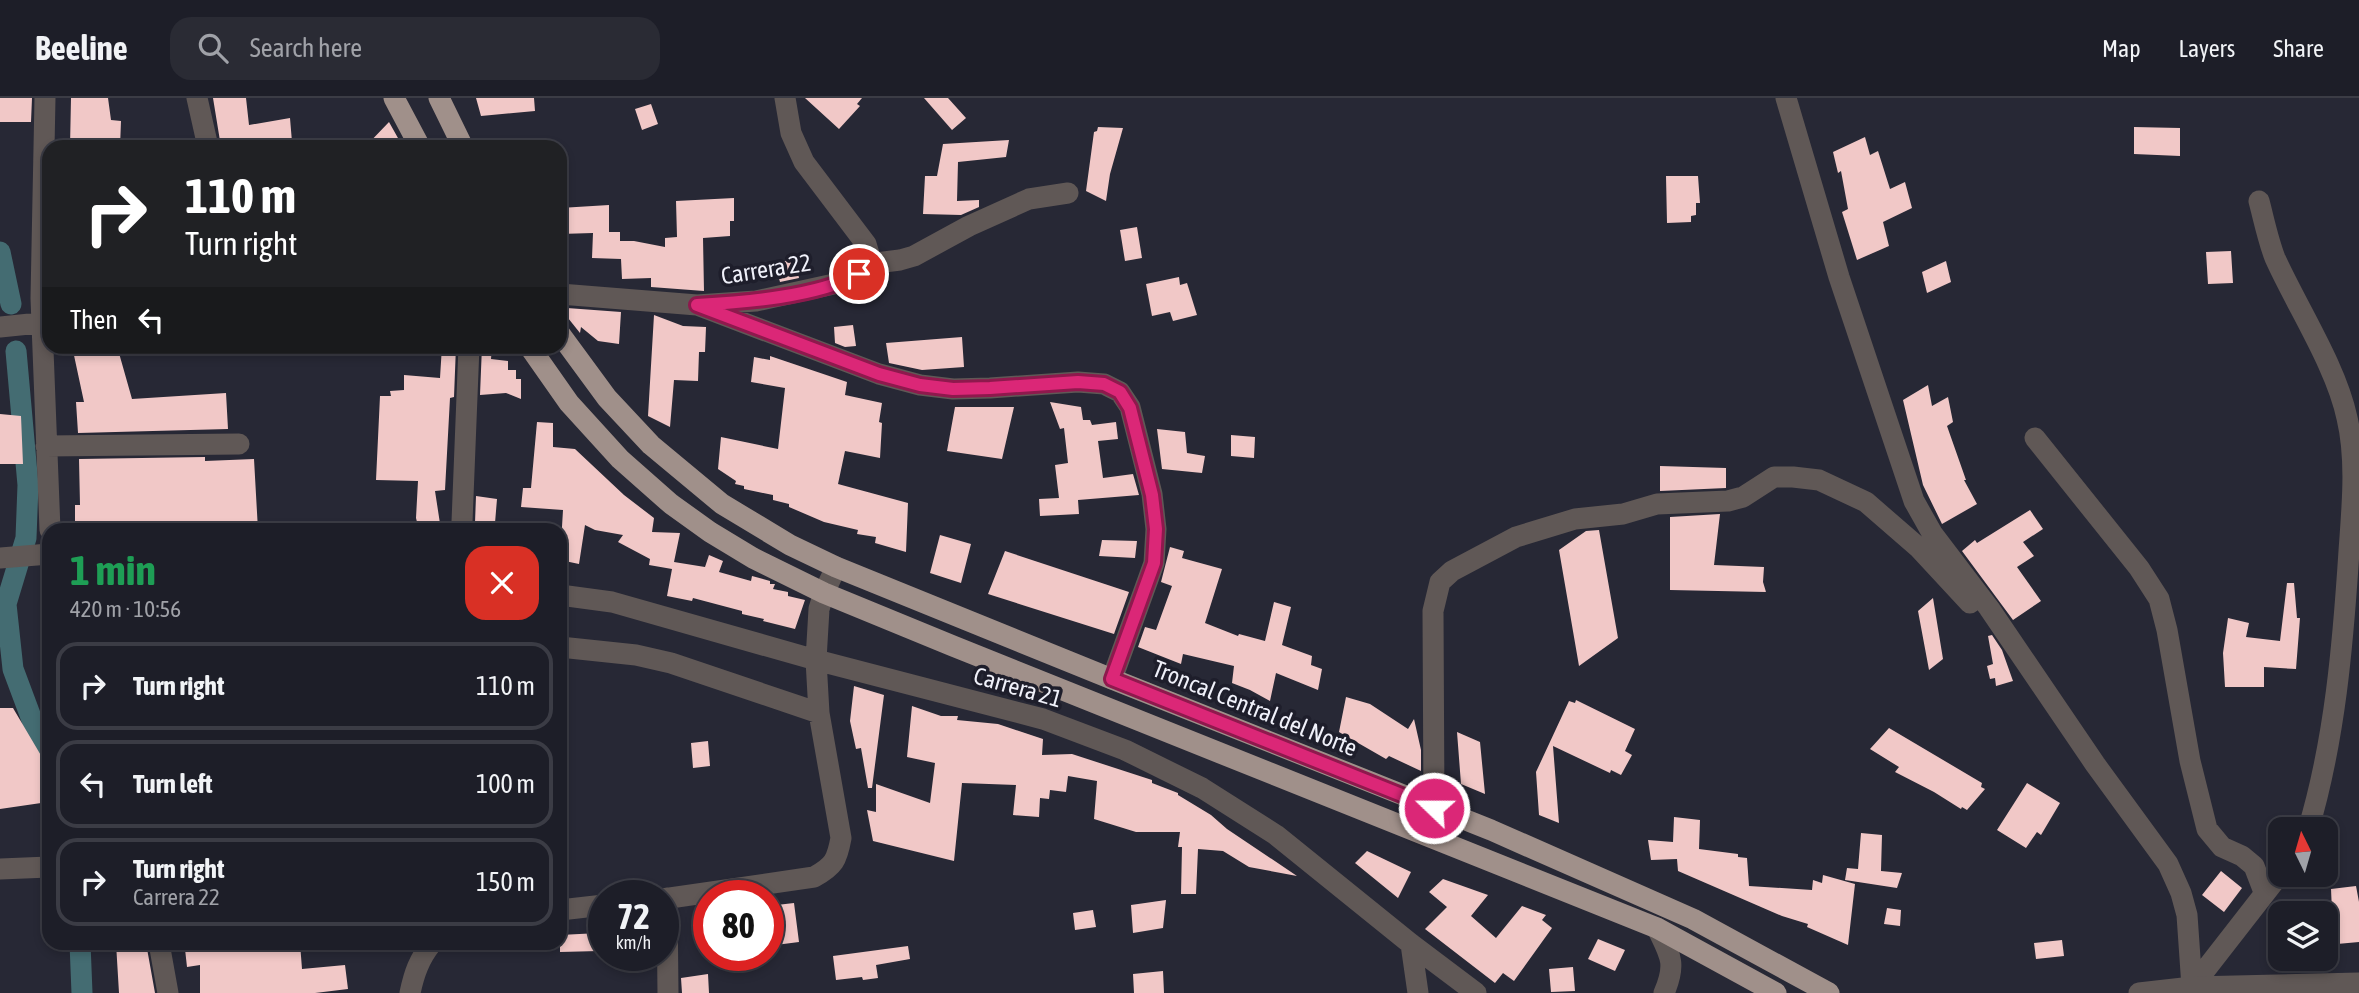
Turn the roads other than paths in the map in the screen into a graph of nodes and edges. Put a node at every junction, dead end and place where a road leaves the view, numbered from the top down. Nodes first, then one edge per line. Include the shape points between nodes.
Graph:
1 (45, 98) edge
2 (197, 98) edge
3 (394, 98) edge
4 (439, 98) edge
5 (785, 98) edge
6 (1786, 98) edge
7 (45, 140) edge
8 (206, 140) edge
9 (417, 140) edge
10 (460, 140) edge
11 (1068, 193) dead end
12 (2259, 201) dead end
13 (868, 264) junction
14 (567, 294) edge
15 (697, 305) junction
16 (42, 323) edge
17 (0, 327) edge
18 (567, 344) edge
19 (46, 354) edge
20 (469, 354) edge
21 (533, 354) edge
22 (2035, 438) dead end
23 (239, 444) dead end
24 (46, 446) junction
25 (462, 522) dead end
26 (50, 523) edge
27 (42, 554) edge
28 (0, 558) edge
29 (836, 567) junction
30 (824, 593) junction
31 (567, 596) edge
32 (2004, 631) junction
33 (567, 648) edge
34 (816, 660) junction
35 (1112, 679) junction
36 (820, 713) junction
37 (1434, 808) junction
38 (2312, 817) edge
39 (42, 867) edge
40 (0, 869) edge
41 (2268, 887) edge
42 (2264, 892) junction
43 (679, 896) edge
44 (588, 907) edge
45 (567, 909) edge
46 (1657, 928) junction
47 (1411, 944) junction
48 (160, 950) edge
49 (426, 950) edge
50 (667, 971) edge
51 (2359, 983) edge
52 (2192, 988) junction
53 (168, 993) edge
54 (410, 993) edge
55 (668, 993) edge
56 (1418, 993) edge
57 (1476, 993) edge
58 (1664, 993) edge
59 (1776, 993) edge
60 (1829, 993) edge
61 (2139, 993) edge

1 - 7 street
2 - 8 street
3 - 9 highway
4 - 10 highway
5 - 13 street via 791,133 804,162 866,244
6 - 32 street via 1839,277 1914,501
11 - 13 street via 1029,199 914,256
12 - 38 street via 2274,255 2338,388 2348,419 2352,464 2338,677
13 - 15 street, Carrera 22 via 843,282 755,301
14 - 15 street, Carrera 22
15 - 35 street via 920,385 953,389 1078,382 1104,384 1120,392 1130,408 1156,529 1154,563
16 - 17 street
18 - 29 highway, Troncal Central del Norte via 607,398 671,463 743,517
19 - 24 street
20 - 25 street
21 - 30 highway via 593,431 649,486 710,532
22 - 42 street via 2159,598 2207,830 2221,847 2254,866
23 - 24 street
24 - 26 street
27 - 28 street
29 - 30 street
29 - 35 highway, Troncal Central del Norte
30 - 34 street
30 - 46 highway
31 - 34 street, Carrera 21 via 612,602
32 - 37 street via 1866,502 1819,480 1774,477 1744,497 1728,501 1657,504 1551,525 1516,537 1452,570 1440,582 1433,611
32 - 52 street via 2168,864 2187,915
33 - 36 street via 671,663
34 - 36 street
34 - 47 street, Carrera 21 via 1043,719 1125,750 1202,788 1276,835
35 - 37 highway, Troncal Central del Norte
36 - 43 street via 841,838 837,857 828,869 814,877
37 - 60 highway, Troncal Central del Norte via 1693,919
39 - 40 street
41 - 42 street
42 - 52 street
44 - 45 street
46 - 58 street via 1672,958
46 - 59 highway
47 - 56 street
47 - 57 street, Carrera 21
48 - 53 street
49 - 54 street via 414,972
50 - 55 street
51 - 52 street
52 - 61 street

